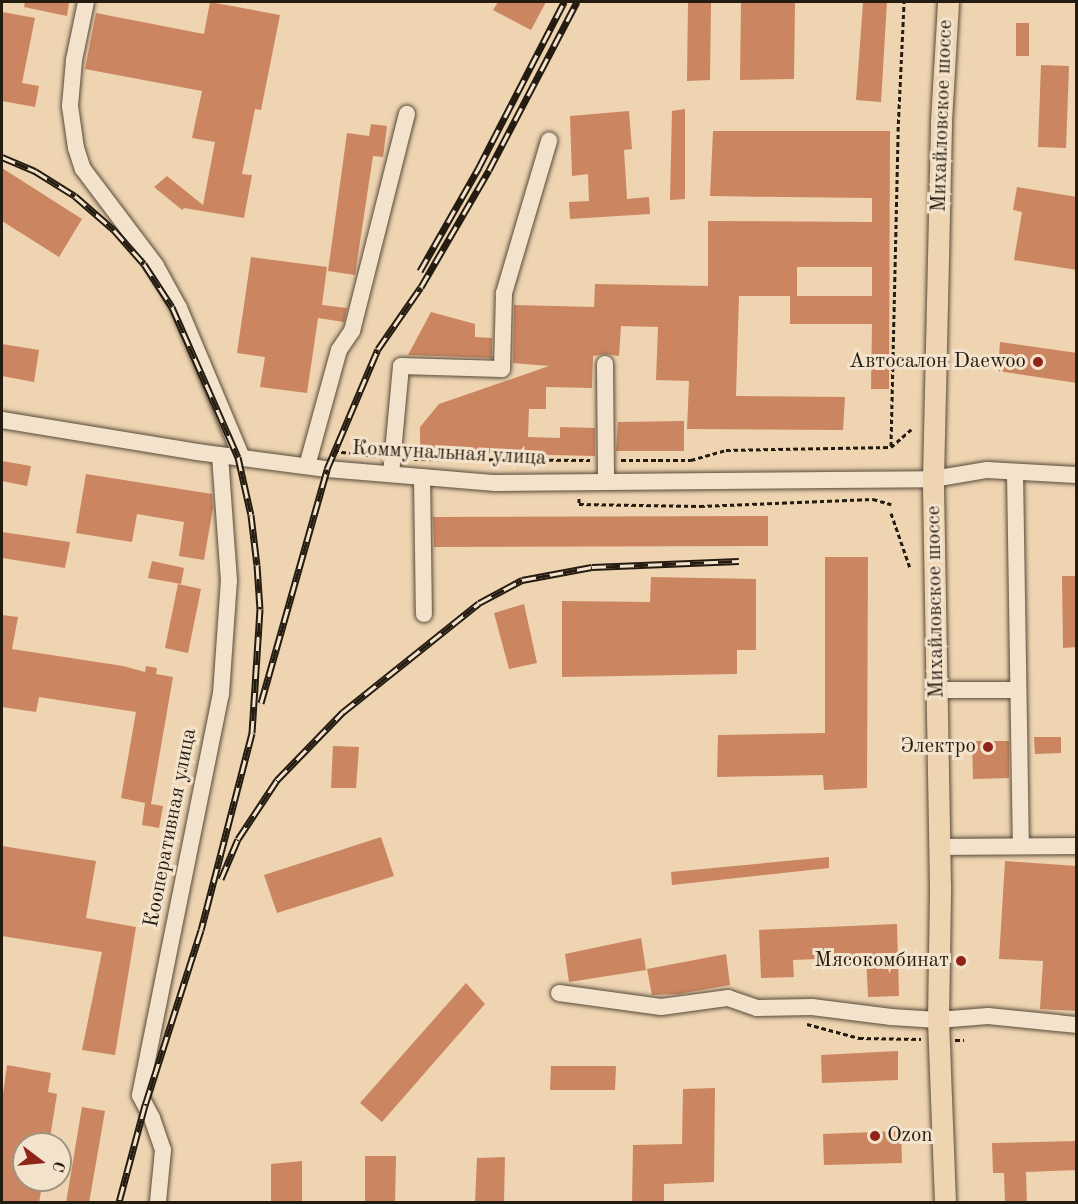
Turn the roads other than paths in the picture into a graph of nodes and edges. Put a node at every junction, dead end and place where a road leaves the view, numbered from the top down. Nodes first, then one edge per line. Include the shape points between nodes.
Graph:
1 (86, 2) edge
2 (948, 2) edge
3 (407, 114) dead end
4 (549, 141) dead end
5 (605, 364) dead end
6 (2, 420) edge
7 (220, 455) junction
8 (242, 458) junction
9 (307, 466) junction
10 (1015, 472) junction
11 (391, 474) junction
12 (1077, 475) edge
13 (422, 477) junction
14 (933, 479) junction
15 (606, 482) junction
16 (424, 614) dead end
17 (937, 690) junction
18 (1018, 690) junction
19 (1021, 844) junction
20 (940, 846) junction
21 (1077, 846) edge
22 (559, 993) dead end
23 (1077, 1025) edge
24 (938, 1030) junction
25 (158, 1203) edge
26 (945, 1203) edge

1 - 8 street via 74,60 70,106 83,169 156,266 179,308
2 - 14 main road, Михайловское шоссе via 941,122
3 - 9 street via 352,331 339,350
4 - 11 street via 504,293 502,369 401,366
5 - 15 street
6 - 7 street, Коммунальная улица
7 - 8 street, Коммунальная улица
7 - 25 street, Кооперативная улица via 229,581 221,694 140,1095 163,1150
8 - 9 street, Коммунальная улица
9 - 11 street, Коммунальная улица
10 - 12 street, Коммунальная улица
10 - 14 street, Коммунальная улица via 987,470
10 - 18 street
11 - 13 street, Коммунальная улица
13 - 15 street, Коммунальная улица via 495,483
13 - 16 street
14 - 15 street, Коммунальная улица
14 - 17 main road, Михайловское шоссе
17 - 18 street
17 - 20 main road, Михайловское шоссе
18 - 19 street
19 - 20 street
19 - 21 street
20 - 24 main road, Михайловское шоссе
22 - 24 street via 661,1007 728,998 754,1014 812,1007 891,1017
23 - 24 street via 988,1016
24 - 26 main road, Михайловское шоссе

